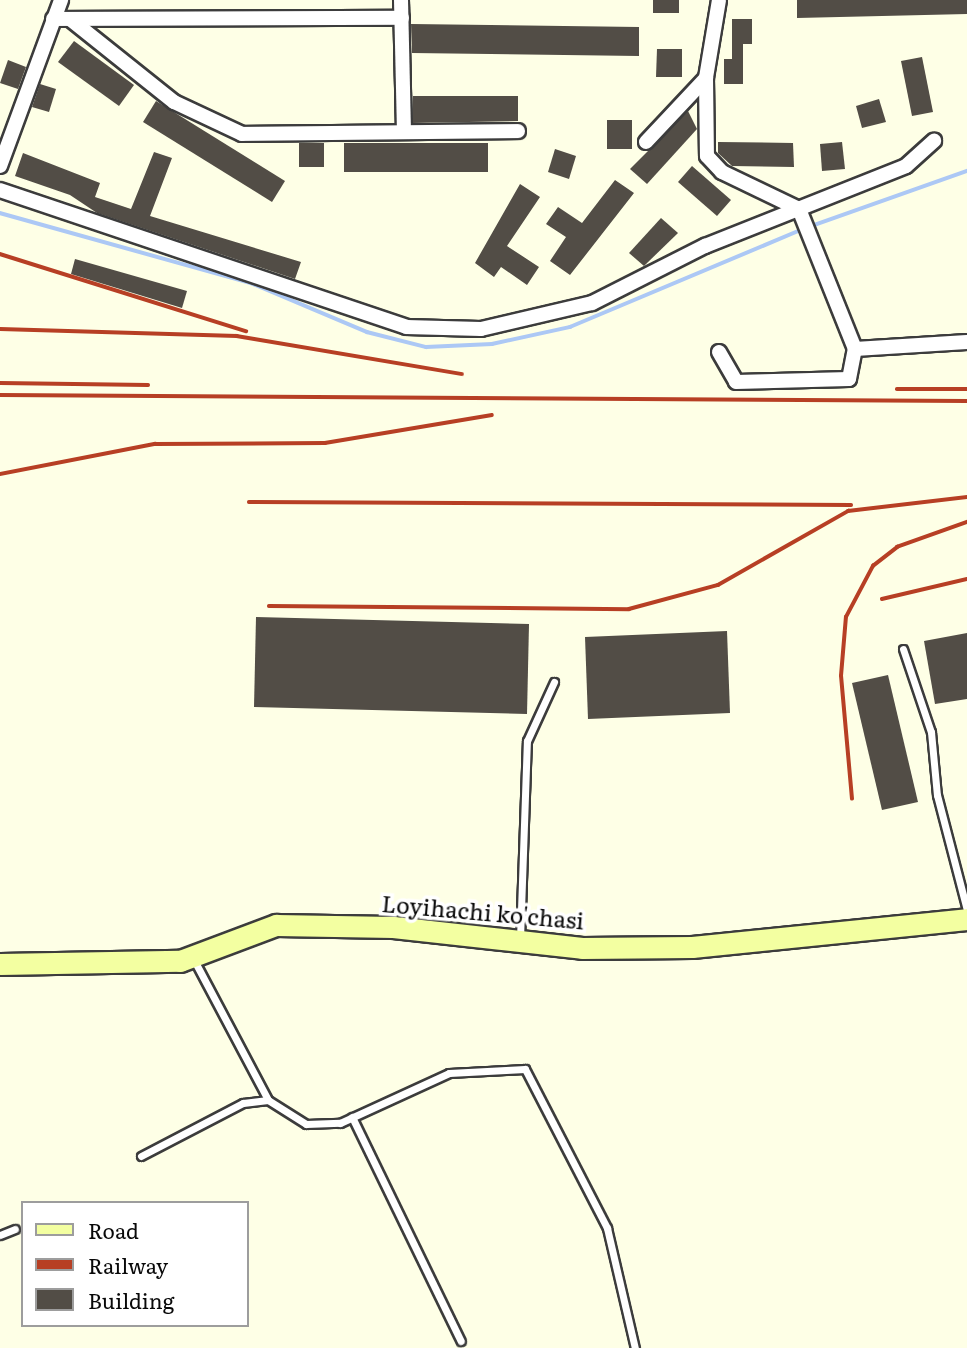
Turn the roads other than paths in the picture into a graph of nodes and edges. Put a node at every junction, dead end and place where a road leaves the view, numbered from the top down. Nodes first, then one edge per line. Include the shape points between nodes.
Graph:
1 (61, 0) edge
2 (401, 0) edge
3 (719, 0) edge
4 (402, 18) junction
5 (53, 19) junction
6 (70, 19) junction
7 (706, 78) junction
8 (404, 129) junction
9 (518, 131) dead end
10 (934, 141) dead end
11 (646, 142) dead end
12 (0, 166) edge
13 (0, 190) edge
14 (803, 215) junction
15 (967, 342) edge
16 (855, 349) junction
17 (719, 352) dead end
18 (903, 649) dead end
19 (554, 682) dead end
20 (967, 910) edge
21 (967, 919) edge
22 (520, 940) junction
23 (192, 956) junction
24 (0, 964) edge
25 (268, 1100) junction
26 (352, 1117) junction
27 (141, 1156) dead end
28 (15, 1229) dead end
29 (0, 1235) edge
30 (461, 1341) dead end
31 (635, 1348) edge

1 - 5 street
2 - 4 street
3 - 7 street
4 - 6 street
4 - 8 street
5 - 6 street
5 - 12 street
6 - 8 street via 174,102 242,134
7 - 11 street
7 - 14 street via 706,156 722,172
8 - 9 street
10 - 14 street via 906,166
13 - 14 street via 406,327 481,329 592,303
14 - 16 street
15 - 16 street
16 - 17 street via 849,379 736,382
18 - 20 lane via 931,732 937,796
19 - 22 lane via 527,741
21 - 22 street, Loyihachi ko'chasi via 692,947 583,948
22 - 23 street, Loyihachi ko'chasi via 276,925
23 - 24 street, Loyihachi ko'chasi
23 - 25 lane
25 - 26 lane via 306,1125
25 - 27 lane via 243,1103
26 - 30 lane
26 - 31 lane via 449,1073 525,1069 607,1228
28 - 29 lane

